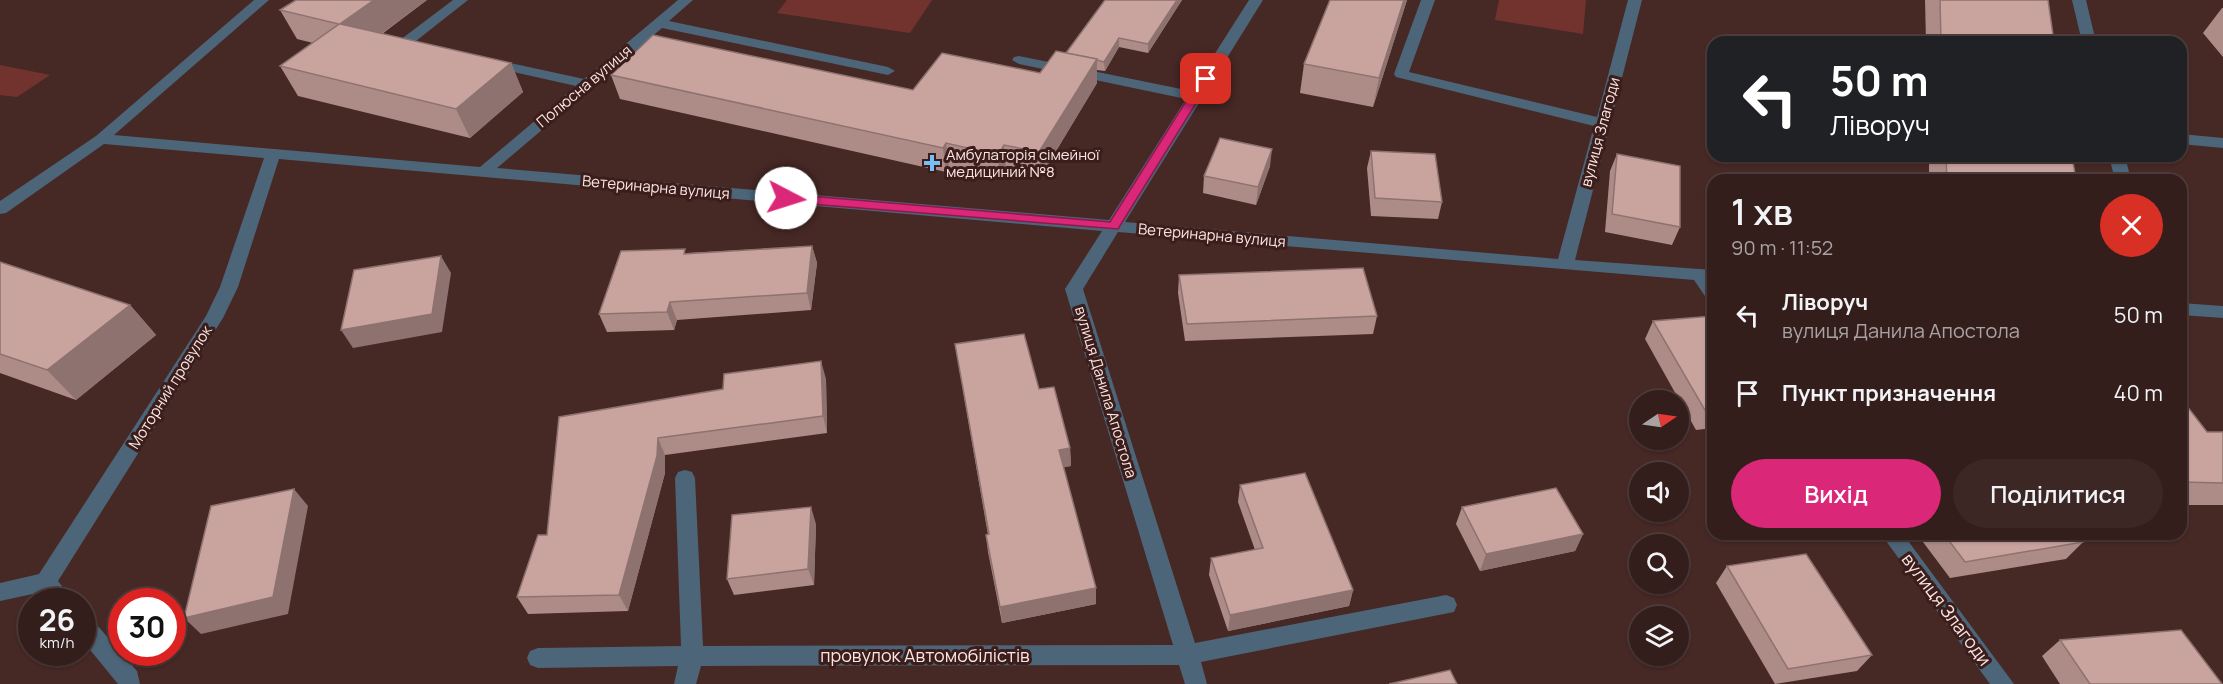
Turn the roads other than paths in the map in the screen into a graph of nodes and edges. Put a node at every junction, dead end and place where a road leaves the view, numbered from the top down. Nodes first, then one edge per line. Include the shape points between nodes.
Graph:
1 (262, 0) edge
2 (461, 0) edge
3 (686, 0) edge
4 (1256, 0) edge
5 (1428, 0) edge
6 (1635, 0) edge
7 (2079, 0) edge
8 (659, 22) junction
9 (2088, 36) edge
10 (439, 50) edge
11 (473, 58) edge
12 (1019, 60) dead end
13 (888, 71) dead end
14 (586, 84) junction
15 (1195, 96) junction
16 (1602, 123) junction
17 (101, 139) junction
18 (2187, 139) edge
19 (2223, 142) edge
20 (273, 154) junction
21 (483, 172) junction
22 (0, 209) edge
23 (1113, 226) junction
24 (1565, 265) junction
25 (1705, 275) edge
26 (2187, 309) edge
27 (2223, 312) edge
28 (685, 478) dead end
29 (1895, 540) edge
30 (46, 582) junction
31 (51, 588) edge
32 (0, 592) edge
33 (1446, 606) dead end
34 (96, 640) edge
35 (1187, 655) junction
36 (692, 656) junction
37 (538, 658) dead end
38 (129, 684) edge
39 (685, 684) edge
40 (1196, 684) edge
41 (2003, 684) edge

1 - 17 street
2 - 10 street via 405,42
3 - 8 street, Полюсна вулиця
4 - 15 street, вулиця Данила Апостола
5 - 16 street via 1401,74
6 - 16 street, вулиця Злагоди
7 - 9 street
8 - 13 street
8 - 14 street, Полюсна вулиця
11 - 14 street
12 - 15 street
14 - 21 street, Полюсна вулиця
15 - 23 street, вулиця Данила Апостола
16 - 24 street, вулиця Злагоди
17 - 20 street, Ветеринарна вулиця
17 - 22 street
18 - 19 street
20 - 21 street, Ветеринарна вулиця
20 - 30 street, Моторний провулок via 230,287 214,318
21 - 23 street, Ветеринарна вулиця
23 - 24 street, Ветеринарна вулиця
23 - 35 street, вулиця Данила Апостола via 1074,289
24 - 25 street, Ветеринарна вулиця
26 - 27 street
28 - 36 street
29 - 41 street, вулиця Злагоди
30 - 31 street
30 - 32 street
33 - 35 street, провулок Автомобілістів
34 - 38 street via 129,678
35 - 36 street, провулок Автомобілістів
35 - 40 street, вулиця Данила Апостола
36 - 37 street, провулок Автомобілістів
36 - 39 street

